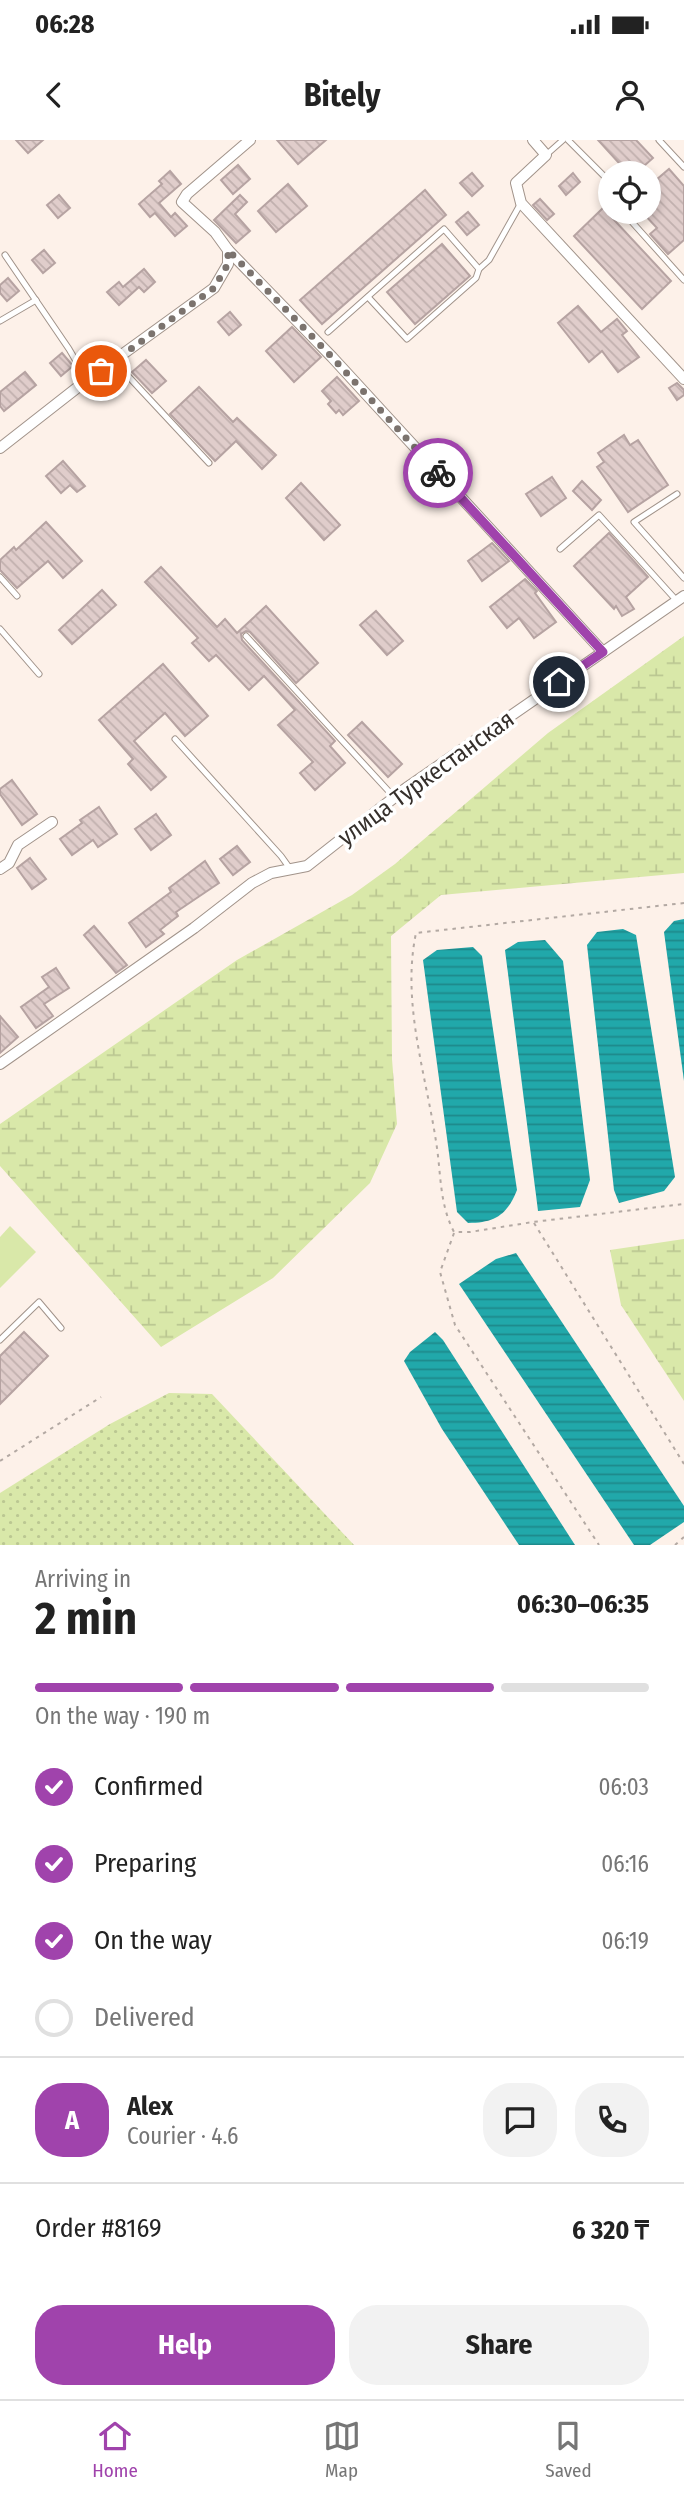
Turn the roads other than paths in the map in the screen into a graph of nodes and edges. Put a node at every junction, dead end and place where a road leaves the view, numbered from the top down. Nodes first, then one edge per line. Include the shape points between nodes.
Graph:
1 (250, 140) edge
2 (533, 140) edge
3 (563, 140) edge
4 (568, 140) edge
5 (659, 140) edge
6 (546, 155) junction
7 (684, 167) edge
8 (598, 170) edge
9 (521, 203) junction
10 (634, 224) edge
11 (228, 250) junction
12 (5, 255) dead end
13 (479, 269) junction
14 (684, 280) edge
15 (368, 297) junction
16 (36, 300) junction
17 (0, 321) edge
18 (328, 332) dead end
19 (114, 361) junction
20 (684, 379) edge
21 (87, 380) junction
22 (0, 448) edge
23 (209, 463) dead end
24 (677, 494) dead end
25 (560, 550) dead end
26 (0, 577) edge
27 (684, 578) edge
28 (17, 596) dead end
29 (681, 599) edge
30 (0, 629) edge
31 (246, 636) dead end
32 (603, 652) junction
33 (39, 674) dead end
34 (175, 739) dead end
35 (394, 797) junction
36 (52, 822) dead end
37 (0, 869) edge
38 (291, 870) junction
39 (0, 1064) edge
40 (61, 1328) dead end
41 (0, 1340) edge

1 - 11 street via 181,202
2 - 6 street
3 - 6 lane
4 - 8 lane
5 - 7 lane
6 - 9 street via 516,183
9 - 13 lane via 489,260
9 - 20 street
10 - 14 lane
11 - 19 street via 228,264 214,288
11 - 32 street
12 - 16 lane
13 - 15 lane via 443,229
13 - 15 lane via 476,278 407,339
15 - 18 lane
16 - 17 lane
16 - 21 lane
19 - 21 street
19 - 23 lane
21 - 22 street
24 - 27 lane via 634,522
25 - 29 lane via 599,515
26 - 28 lane
29 - 32 street, улица Туркестанская
30 - 33 lane
31 - 35 lane
32 - 35 street, улица Туркестанская
34 - 38 lane
35 - 38 street, улица Туркестанская via 307,866
36 - 37 street via 18,845 9,863
38 - 39 street via 252,883
40 - 41 lane via 39,1302

